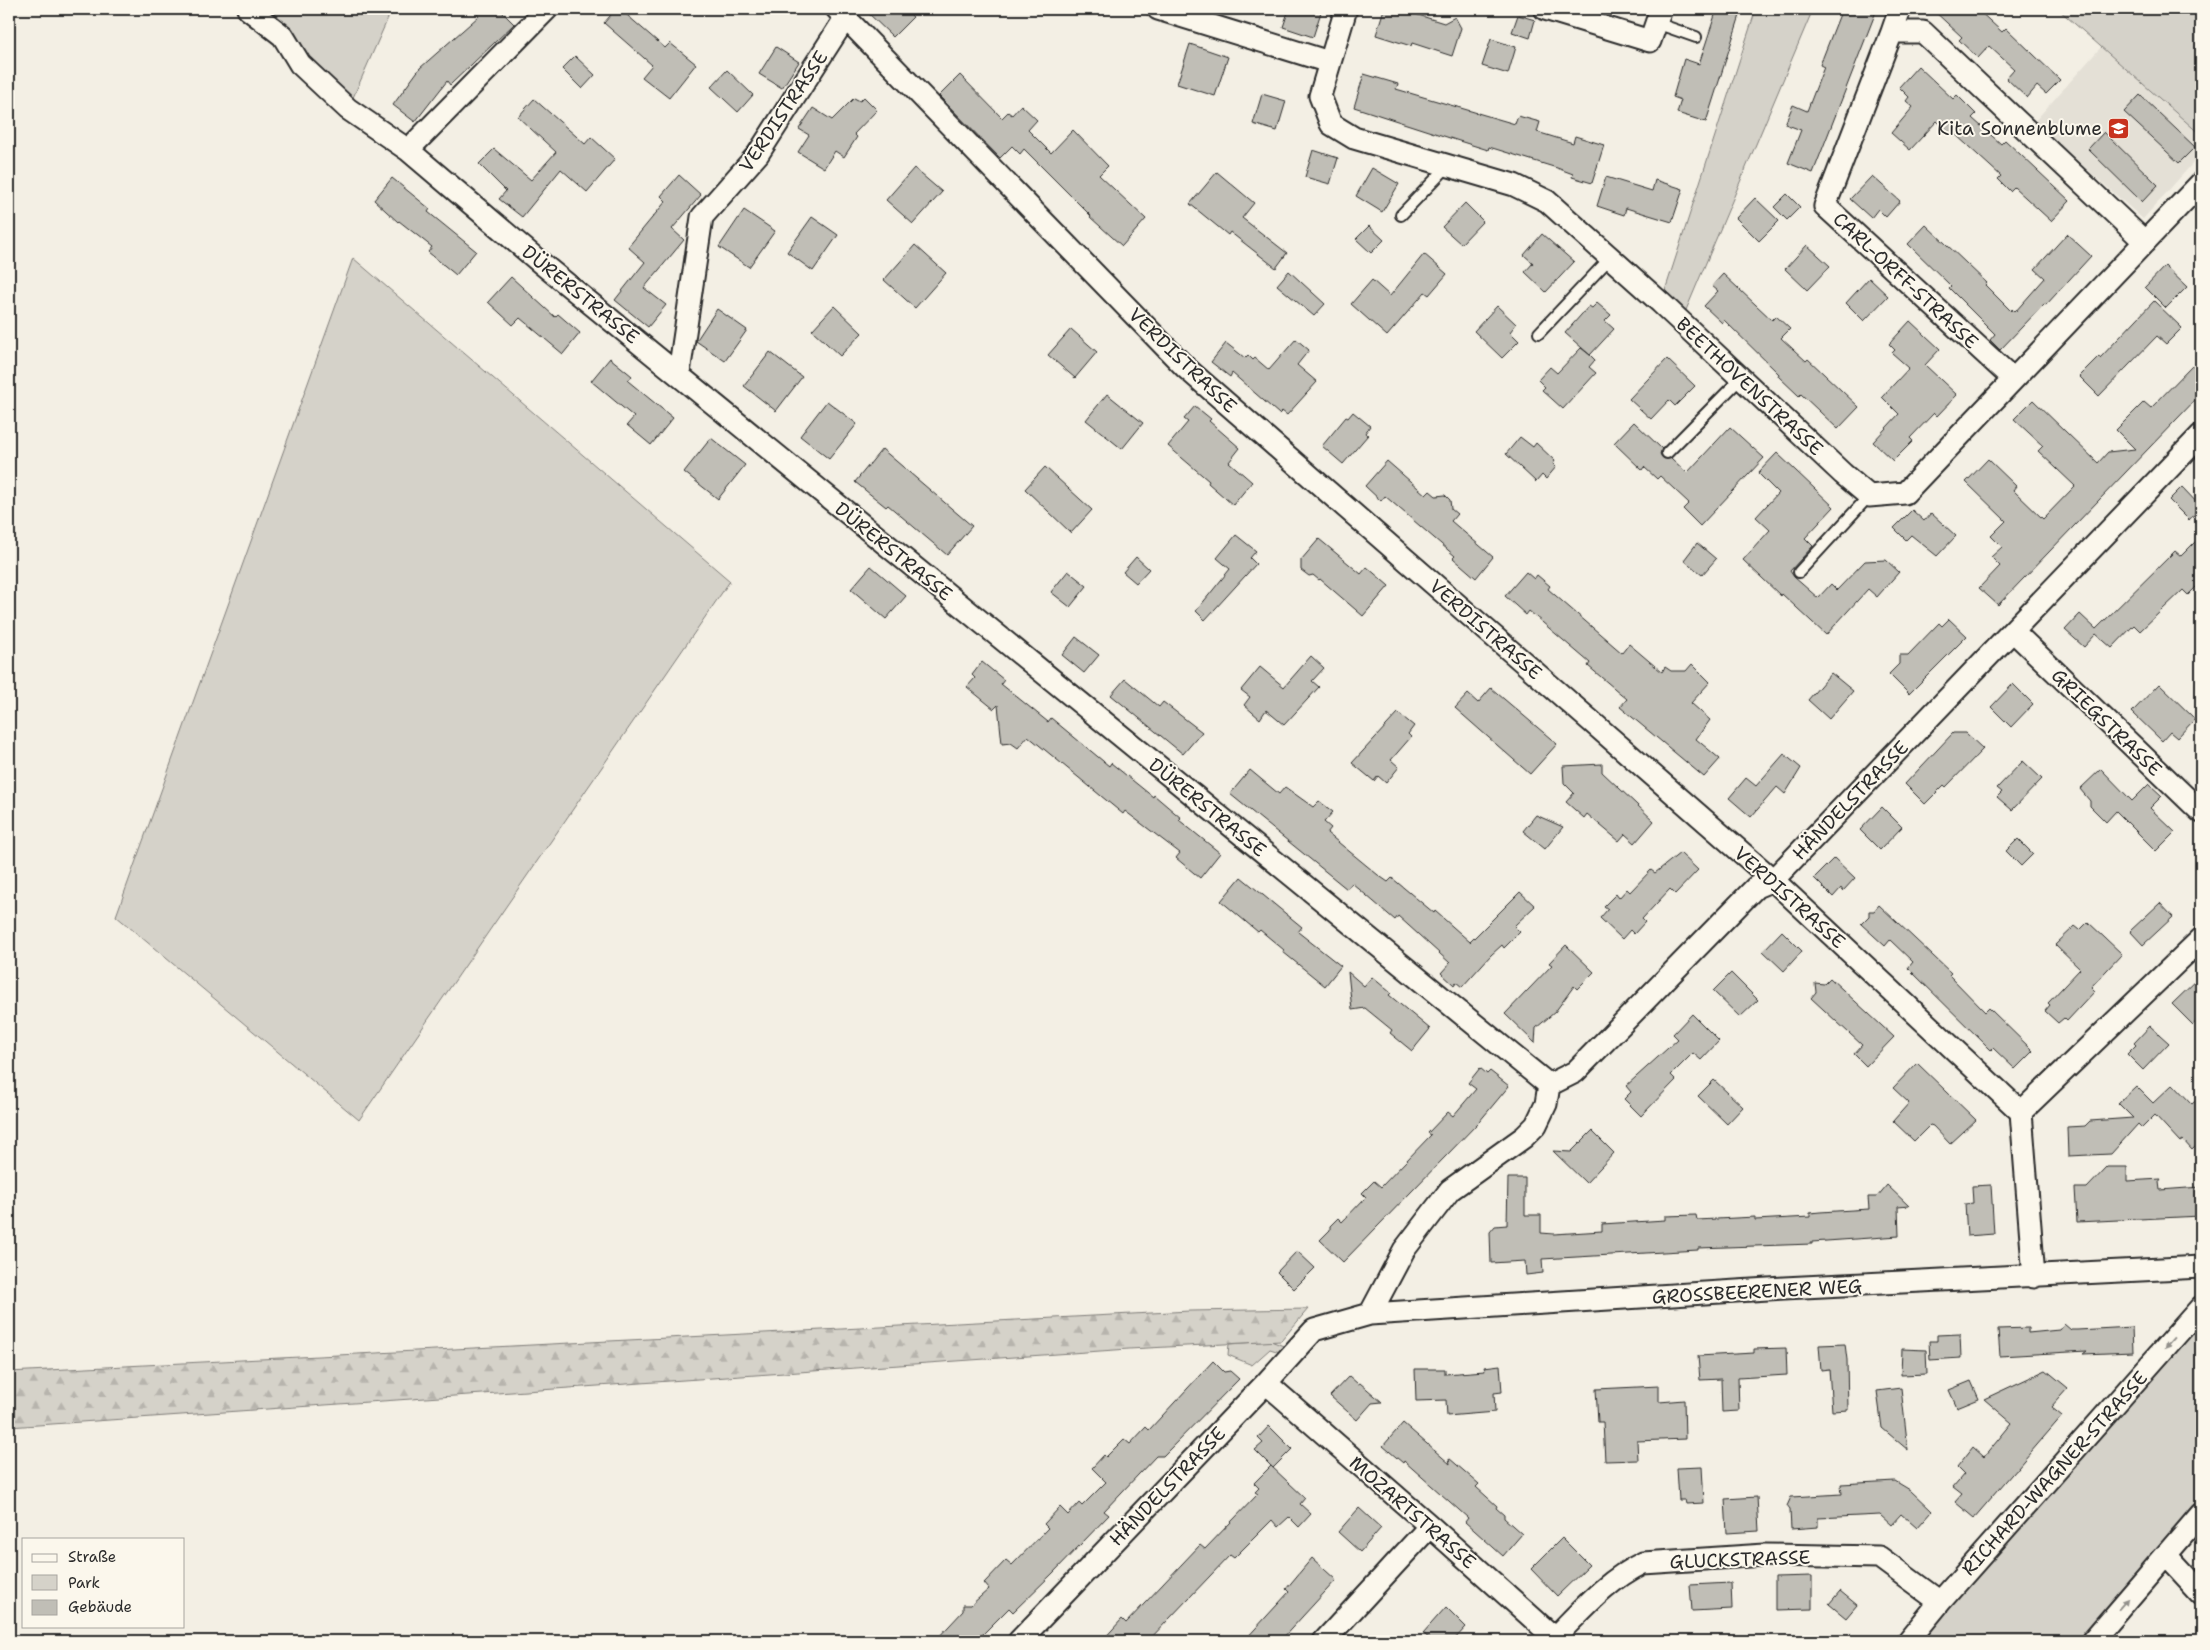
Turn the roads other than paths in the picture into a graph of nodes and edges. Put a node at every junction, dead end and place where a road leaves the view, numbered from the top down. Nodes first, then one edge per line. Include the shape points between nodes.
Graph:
1 (248, 9) edge
2 (547, 9) edge
3 (1158, 9) edge
4 (1346, 9) edge
5 (1545, 9) edge
6 (1900, 9) edge
7 (842, 13) edge
8 (1659, 16) edge
9 (1892, 32) junction
10 (1696, 37) dead end
11 (1329, 62) junction
12 (408, 150) junction
13 (1448, 166) junction
14 (2201, 183) edge
15 (1401, 215) dead end
16 (2145, 242) junction
17 (1612, 257) junction
18 (1539, 333) dead end
19 (678, 373) junction
20 (1740, 378) junction
21 (2013, 379) junction
22 (2201, 435) edge
23 (1667, 453) dead end
24 (1870, 496) junction
25 (1799, 572) dead end
26 (2013, 632) junction
27 (2201, 812) edge
28 (1773, 880) junction
29 (2201, 939) edge
30 (1549, 1085) junction
31 (2021, 1112) junction
32 (2201, 1267) edge
33 (2034, 1277) junction
34 (2201, 1306) edge
35 (1370, 1314) junction
36 (1314, 1330) joint
37 (1266, 1383) junction
38 (2201, 1514) edge
39 (1430, 1526) junction
40 (2166, 1555) junction
41 (2201, 1592) edge
42 (1940, 1602) junction
43 (1556, 1640) edge
44 (1019, 1641) edge
45 (1324, 1641) edge
46 (1908, 1641) edge
47 (2092, 1641) edge

1 - 12 street, DÜRERSTRASSE via 283,36 300,64 348,108
2 - 12 street
3 - 11 street
4 - 11 street, BEETHOVENSTRASSE
5 - 8 street via 1650,41
6 - 9 street, CARL-ORFF-STRASSE
7 - 19 street, VERDISTRASSE via 758,154 702,217
7 - 28 street, VERDISTRASSE via 1185,367
8 - 10 lane
9 - 16 street via 1923,32
9 - 21 street, CARL-ORFF-STRASSE via 1825,206
11 - 13 street, BEETHOVENSTRASSE via 1320,96 1331,124 1354,138
12 - 19 street, DÜRERSTRASSE
13 - 15 lane
13 - 17 street, BEETHOVENSTRASSE via 1514,185 1548,201
14 - 16 street
16 - 21 street
17 - 18 lane
17 - 20 street, BEETHOVENSTRASSE
19 - 30 street, DÜRERSTRASSE
20 - 23 lane
20 - 24 street, BEETHOVENSTRASSE
21 - 24 street via 1905,493
22 - 26 street, HÄNDELSTRASSE
24 - 25 lane
26 - 27 street, GRIEGSTRASSE
26 - 28 street, HÄNDELSTRASSE
28 - 30 street, HÄNDELSTRASSE via 1756,886 1575,1072
28 - 31 street, VERDISTRASSE
29 - 31 street
30 - 35 street via 1546,1104 1536,1125 1450,1190 1404,1250
31 - 33 street
32 - 33 street, GROSSBEERENER WEG
33 - 35 street, GROSSBEERENER WEG via 1784,1288
34 -> 42 street, RICHARD-WAGNER-STRASSE
35 - 36 street, GROSSBEERENER WEG
36 - 37 street, HÄNDELSTRASSE
37 - 39 street, MOZARTSTRASSE
37 - 44 street, HÄNDELSTRASSE
38 - 40 street
39 - 43 street, MOZARTSTRASSE
39 - 45 street
40 - 41 street
47 -> 40 street
42 - 43 street, GLUCKSTRASSE via 1879,1557 1765,1555 1643,1563 1606,1586
42 - 46 street, RICHARD-WAGNER-STRASSE

